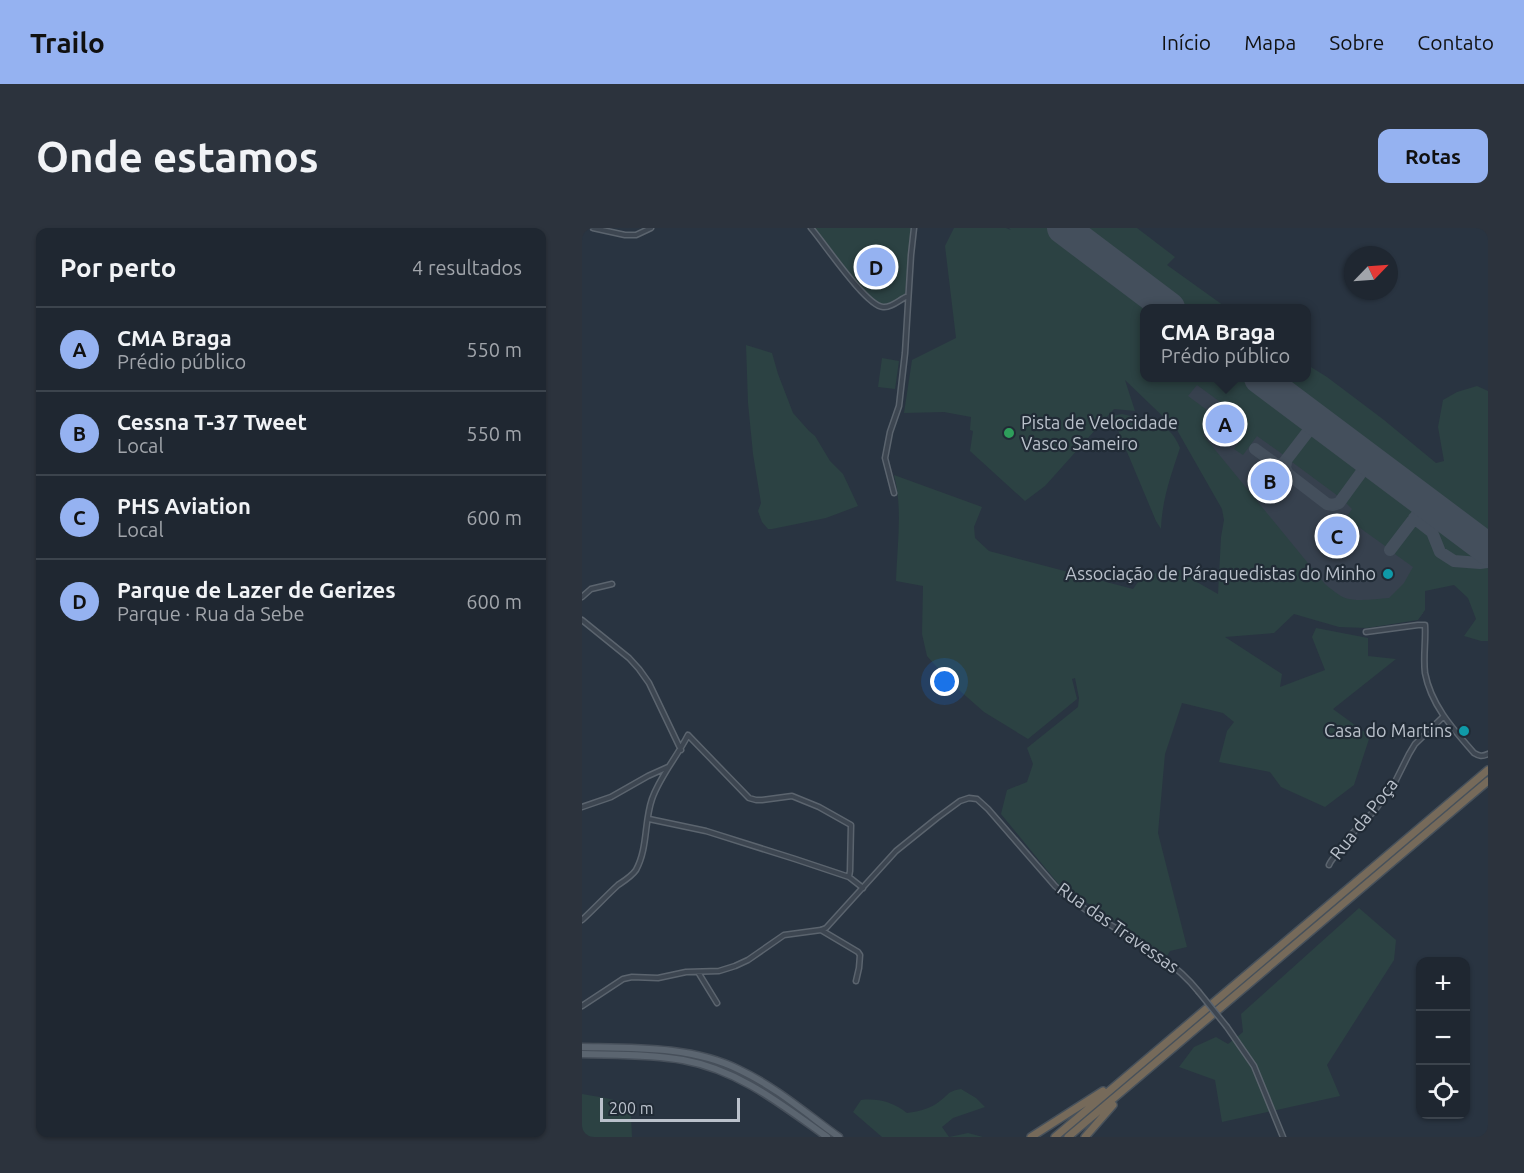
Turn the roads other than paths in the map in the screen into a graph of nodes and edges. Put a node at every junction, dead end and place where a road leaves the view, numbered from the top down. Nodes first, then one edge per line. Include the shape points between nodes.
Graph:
1 (593, 228) edge
2 (651, 228) edge
3 (812, 228) edge
4 (914, 228) edge
5 (908, 296) junction
6 (894, 493) dead end
7 (612, 584) dead end
8 (582, 597) edge
9 (582, 620) edge
10 (1366, 632) dead end
11 (1443, 717) junction
12 (681, 750) junction
13 (1488, 754) edge
14 (669, 767) junction
15 (1488, 770) edge
16 (1488, 781) edge
17 (582, 807) edge
18 (649, 819) junction
19 (1329, 865) dead end
20 (849, 877) junction
21 (863, 888) junction
22 (582, 920) edge
23 (821, 930) junction
24 (697, 971) junction
25 (856, 981) dead end
26 (717, 1003) dead end
27 (582, 1006) edge
28 (1179, 1043) junction
29 (1164, 1045) junction
30 (582, 1047) edge
31 (582, 1054) edge
32 (827, 1137) edge
33 (839, 1137) edge
34 (1031, 1137) edge
35 (1055, 1137) edge
36 (1068, 1137) edge
37 (1085, 1137) edge
38 (1283, 1137) edge

1 - 2 street via 625,235
3 - 5 street via 858,288 877,306 886,308
4 - 5 street
5 - 6 street via 899,406 885,458
7 - 8 street via 591,589
9 - 12 street via 639,669
10 - 11 street via 1425,625 1425,672
11 - 13 street via 1474,753
11 - 19 street, Rua da Poça via 1415,744 1395,784
12 - 14 street
12 - 20 street via 688,735 749,798 792,795 851,825
14 - 17 street via 611,797
14 - 18 street via 653,797
15 - 29 highway
16 - 28 highway
18 - 20 street via 706,831
18 - 22 street via 635,872
20 - 21 street
21 - 23 street
21 - 38 street, Rua das Travessas, bridge via 896,851 937,818 960,801 977,799 1066,896 1143,944 1188,979 1254,1066
23 - 24 street via 784,935 735,966
23 - 25 street via 858,952
24 - 26 street
24 - 27 street via 658,978 632,977
28 - 36 highway
28 - 37 highway via 1106,1111
29 - 34 highway via 1097,1096
29 - 35 highway
30 - 33 main road via 648,1049 720,1062 767,1086
31 - 32 main road via 649,1056 706,1065 750,1084

